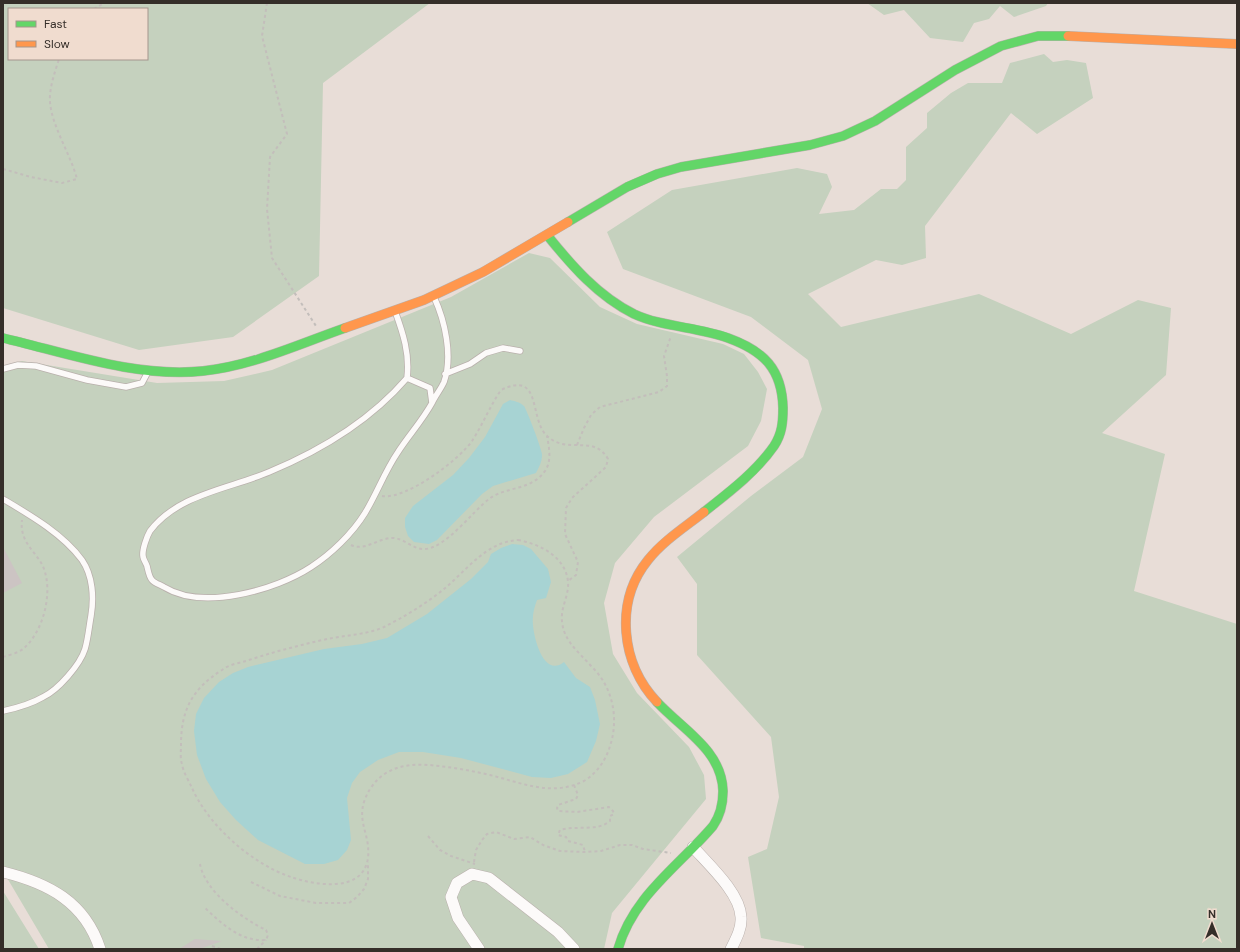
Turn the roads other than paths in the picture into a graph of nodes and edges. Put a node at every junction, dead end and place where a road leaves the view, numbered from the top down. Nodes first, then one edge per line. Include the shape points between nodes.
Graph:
1 (1237, 44) edge
2 (547, 235) junction
3 (434, 295) junction
4 (395, 311) junction
5 (3, 338) edge
6 (520, 351) dead end
7 (3, 369) edge
8 (149, 370) junction
9 (445, 374) junction
10 (408, 378) junction
11 (432, 404) junction
12 (3, 499) edge
13 (3, 711) edge
14 (693, 847) junction
15 (3, 872) edge
16 (100, 949) edge
17 (479, 949) edge
18 (574, 949) edge
19 (618, 949) edge
20 (731, 949) edge

1 - 2 main road via 1105,36 1038,36 1001,46 955,70 875,121 843,136 810,145 681,166 657,174 627,187
2 - 3 main road via 483,272
2 - 14 main road via 571,264 604,296 636,315 712,333 752,349 773,367 783,390 784,414 780,433 769,453 750,473 646,562 634,584 627,606 624,630 635,671 655,700 712,753 721,772 723,795 716,821
3 - 4 main road
3 - 9 lane via 446,338 448,362
4 - 8 main road via 251,362 223,369 189,372
4 - 10 lane via 408,354
5 - 8 main road via 130,368
6 - 9 lane via 503,348 486,353 470,364
7 - 8 lane via 18,365 36,366 86,380 126,387 142,383
9 - 11 lane via 444,382
10 - 11 lane via 430,388
10 - 11 lane via 370,415 340,436 295,461 232,486 198,496 166,514 148,533 143,555 152,580 172,592 199,597 229,596 260,591 311,567 342,540 365,513 398,452
12 - 13 lane via 65,542 83,561 91,582 92,607 85,650 70,674 45,697
14 - 19 main road via 637,908 625,925
14 - 20 street via 734,894 740,905 738,934
15 - 16 street via 51,888 72,904 88,925
17 - 18 street via 458,918 451,897 457,883 472,874 489,878 558,932

